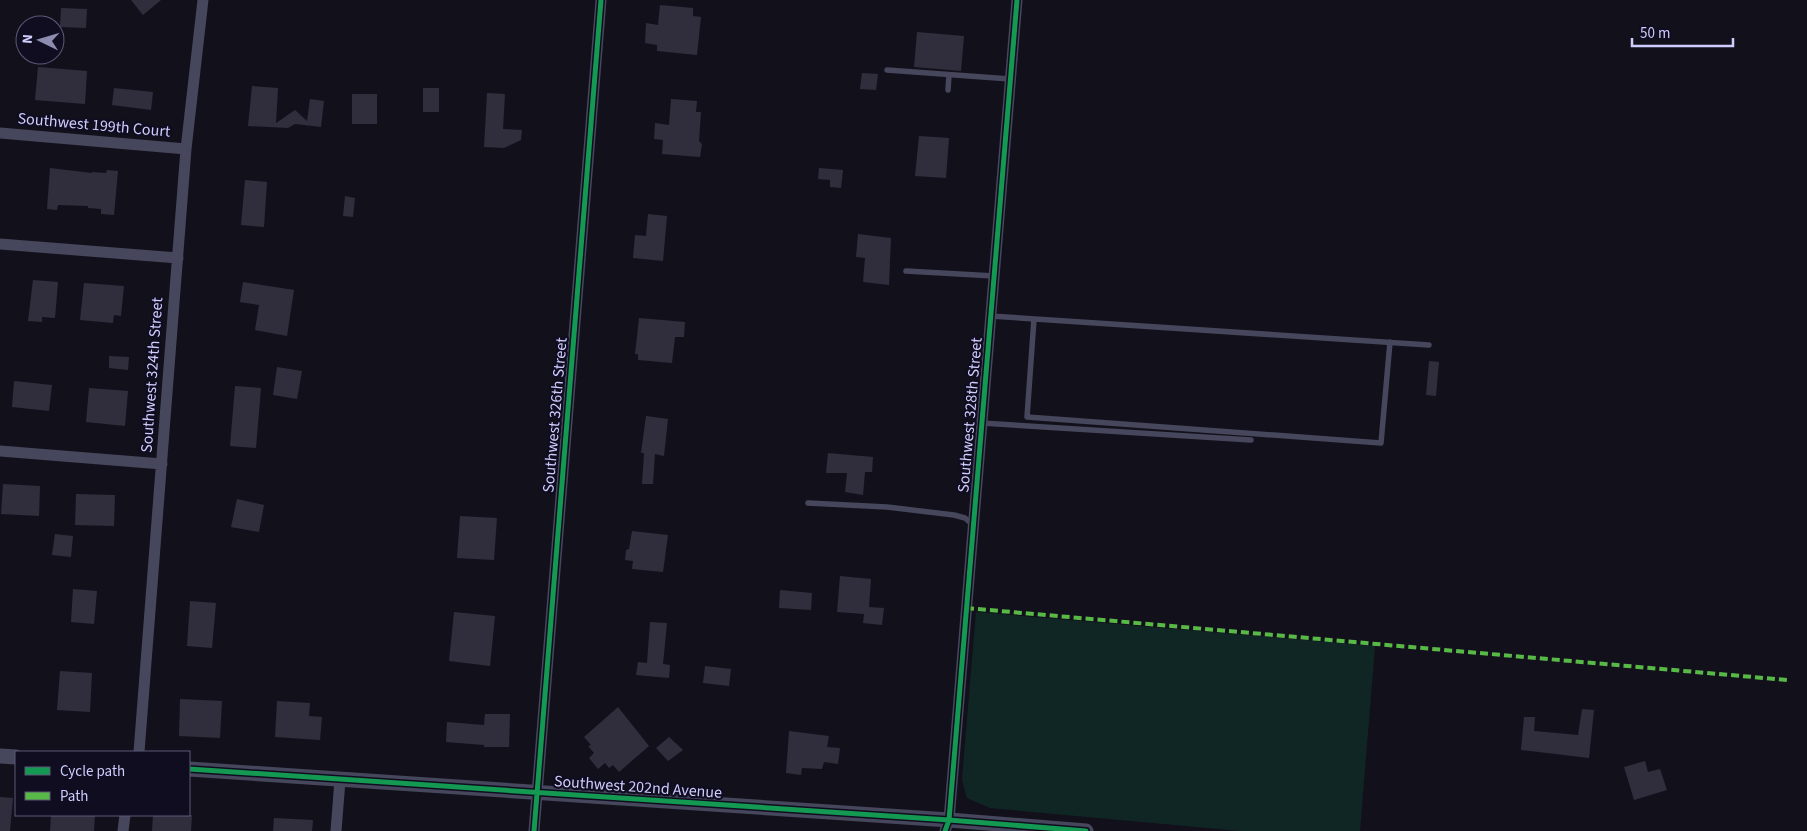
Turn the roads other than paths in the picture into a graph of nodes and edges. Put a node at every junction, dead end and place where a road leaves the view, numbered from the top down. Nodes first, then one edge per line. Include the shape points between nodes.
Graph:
1 (203, 0) edge
2 (602, 0) edge
3 (1017, 0) edge
4 (887, 70) dead end
5 (949, 75) junction
6 (1010, 79) junction
7 (948, 90) dead end
8 (0, 133) edge
9 (186, 149) junction
10 (0, 244) edge
11 (178, 258) junction
12 (906, 272) dead end
13 (994, 276) junction
14 (990, 316) junction
15 (1034, 319) junction
16 (1390, 342) junction
17 (1429, 345) dead end
18 (982, 423) junction
19 (1251, 440) dead end
20 (0, 451) edge
21 (162, 464) junction
22 (808, 503) dead end
23 (973, 525) junction
24 (139, 751) edge
25 (0, 756) edge
26 (15, 757) edge
27 (190, 769) edge
28 (340, 780) junction
29 (537, 793) junction
30 (125, 816) edge
31 (947, 825) edge
32 (124, 831) edge
33 (336, 831) edge
34 (534, 831) edge
35 (1086, 831) edge

1 - 9 street, Southwest 324th Street
2 - 29 street, Southwest 326th Street
3 - 6 street, Southwest 328th Street
4 - 5 lane
5 - 6 lane
5 - 7 lane
6 - 13 street, Southwest 328th Street
8 - 9 street, Southwest 199th Court
9 - 11 street, Southwest 324th Street
10 - 11 street
11 - 21 street, Southwest 324th Street
12 - 13 lane
13 - 14 street, Southwest 328th Street
14 - 15 lane
14 - 18 street, Southwest 328th Street
15 - 16 lane
15 - 16 lane via 1027,417 1272,436 1381,443
16 - 17 lane
18 - 19 lane
18 - 23 street, Southwest 328th Street
20 - 21 street
21 - 24 street, Southwest 324th Street
22 - 23 lane via 954,515 966,518
23 - 31 street, Southwest 328th Street
25 - 26 street
27 - 28 street, Southwest 202nd Avenue
28 - 29 street, Southwest 202nd Avenue
28 - 33 street
29 - 31 street, Southwest 202nd Avenue
29 - 34 street, Southwest 326th Street
30 - 32 street
31 - 35 street, Southwest 202nd Avenue

